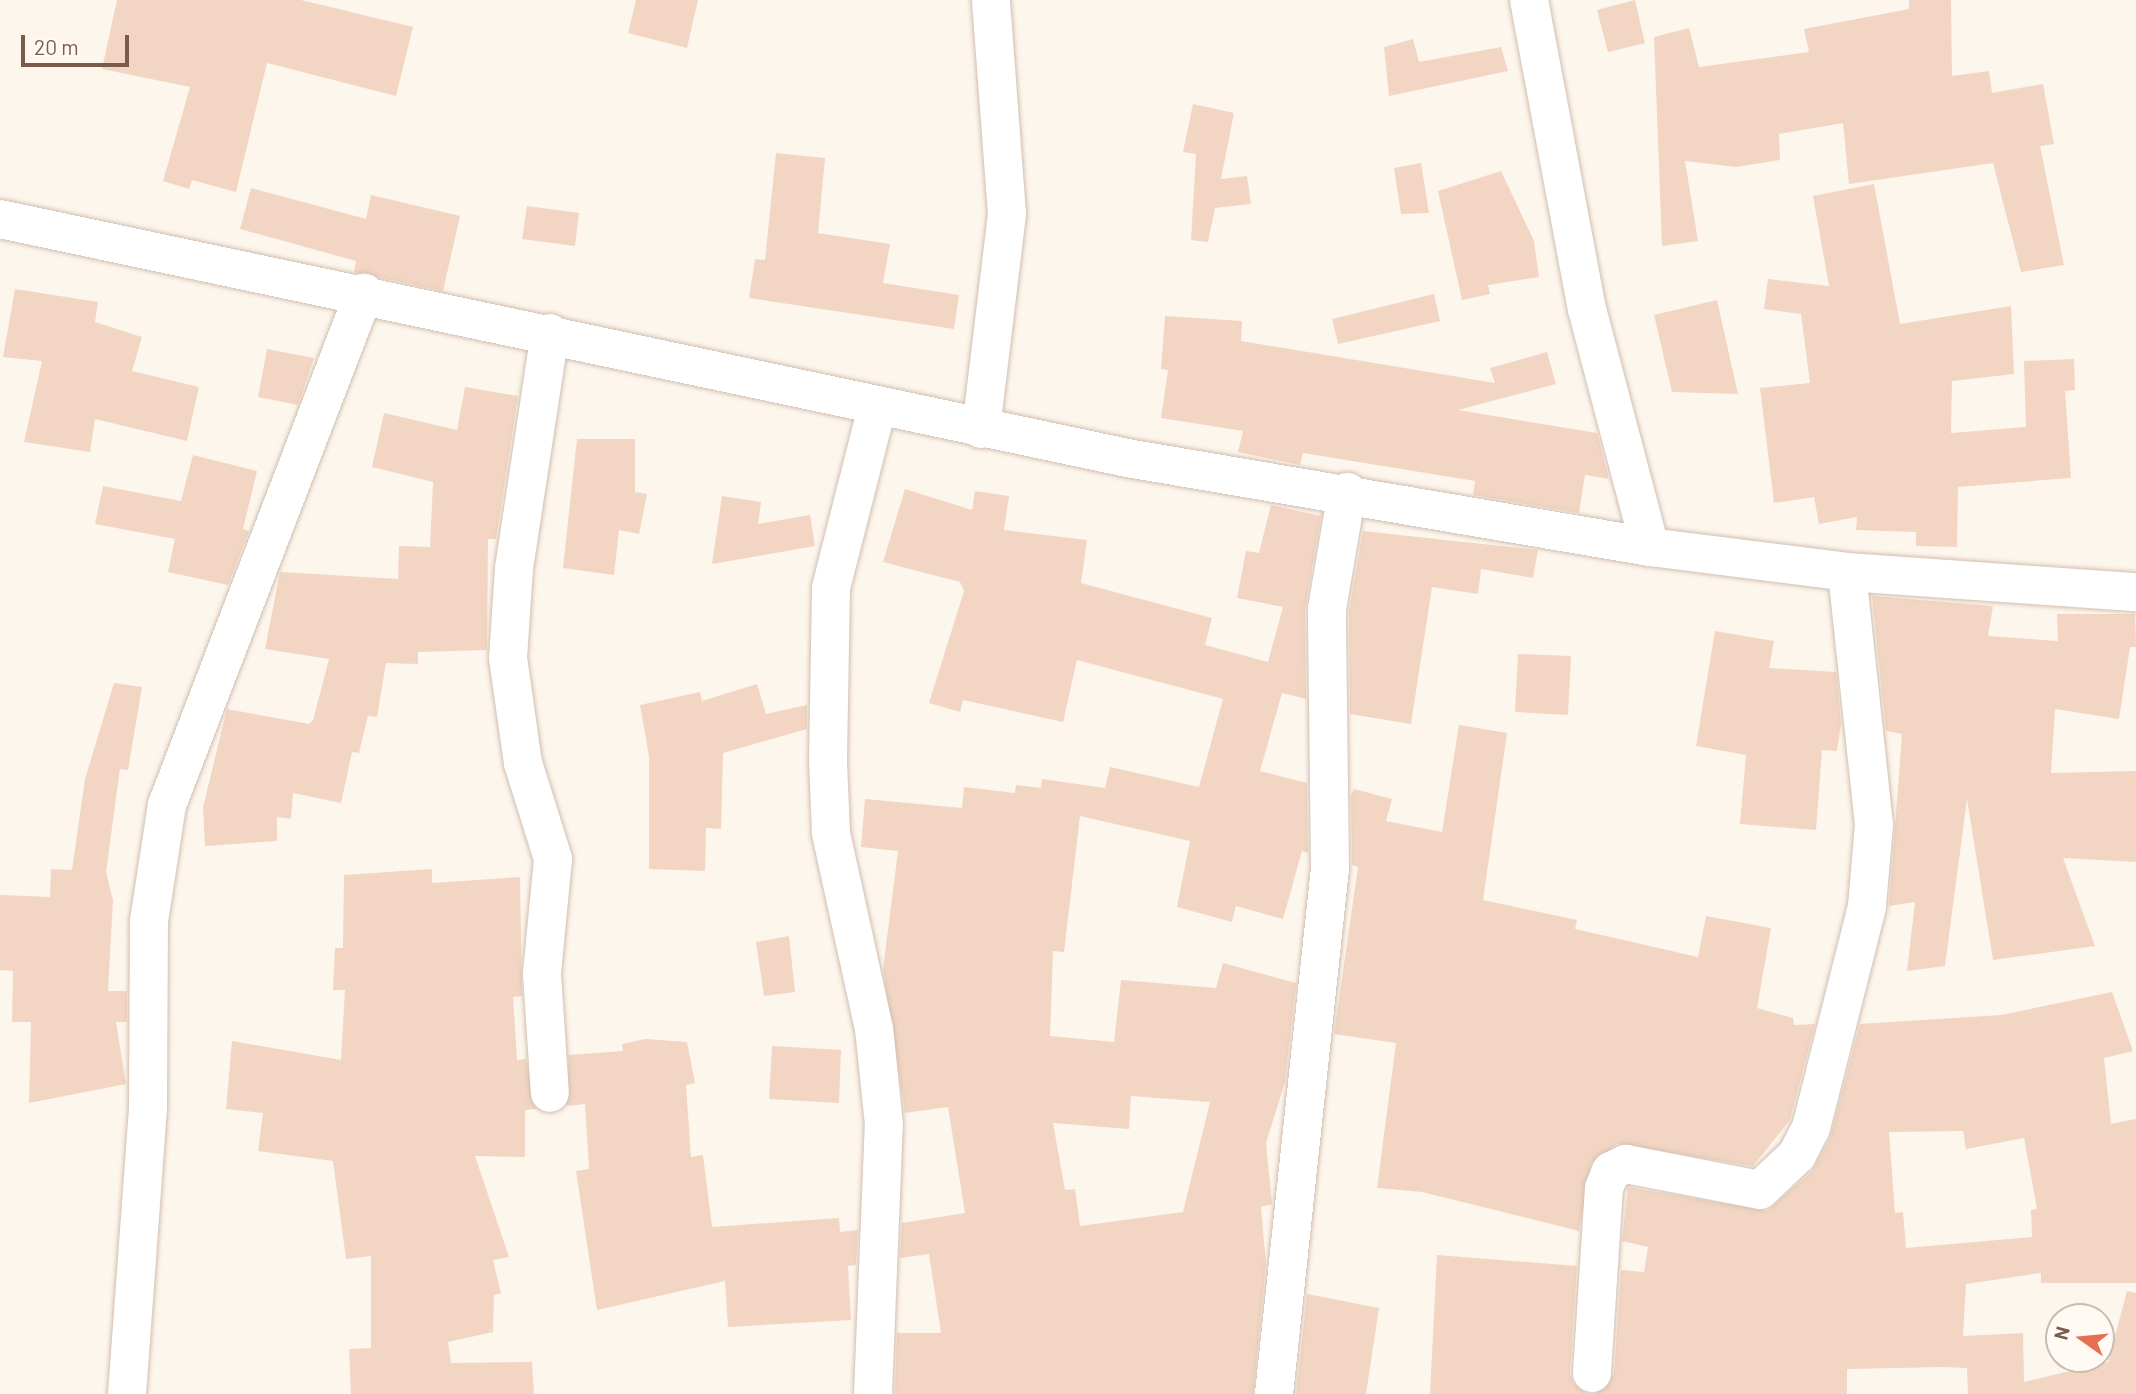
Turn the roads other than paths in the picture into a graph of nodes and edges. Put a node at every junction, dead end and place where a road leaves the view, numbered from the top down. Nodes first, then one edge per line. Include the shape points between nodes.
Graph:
1 (991, 0) edge
2 (1529, 0) edge
3 (0, 219) edge
4 (365, 293) junction
5 (550, 333) junction
6 (877, 408) junction
7 (981, 429) junction
8 (1347, 492) junction
9 (1650, 547) junction
10 (1847, 572) junction
11 (2136, 592) edge
12 (550, 1093) dead end
13 (1592, 1373) dead end
14 (127, 1394) edge
15 (873, 1394) edge
16 (1274, 1394) edge

1 - 7 street via 1007,214
2 - 9 street via 1587,309
3 - 4 street
4 - 5 street
4 - 14 street via 167,804 149,921 148,1107
5 - 6 street
5 - 12 street via 514,568 508,658 523,763 553,859 542,974
6 - 7 street
6 - 15 street via 831,588 828,761 831,833 874,1029 884,1125
7 - 8 street
8 - 9 street
8 - 16 street via 1327,609 1331,868
9 - 10 street
10 - 11 street
10 - 13 street via 1874,825 1867,906 1811,1128 1797,1155 1760,1190 1626,1164 1611,1171 1604,1188

